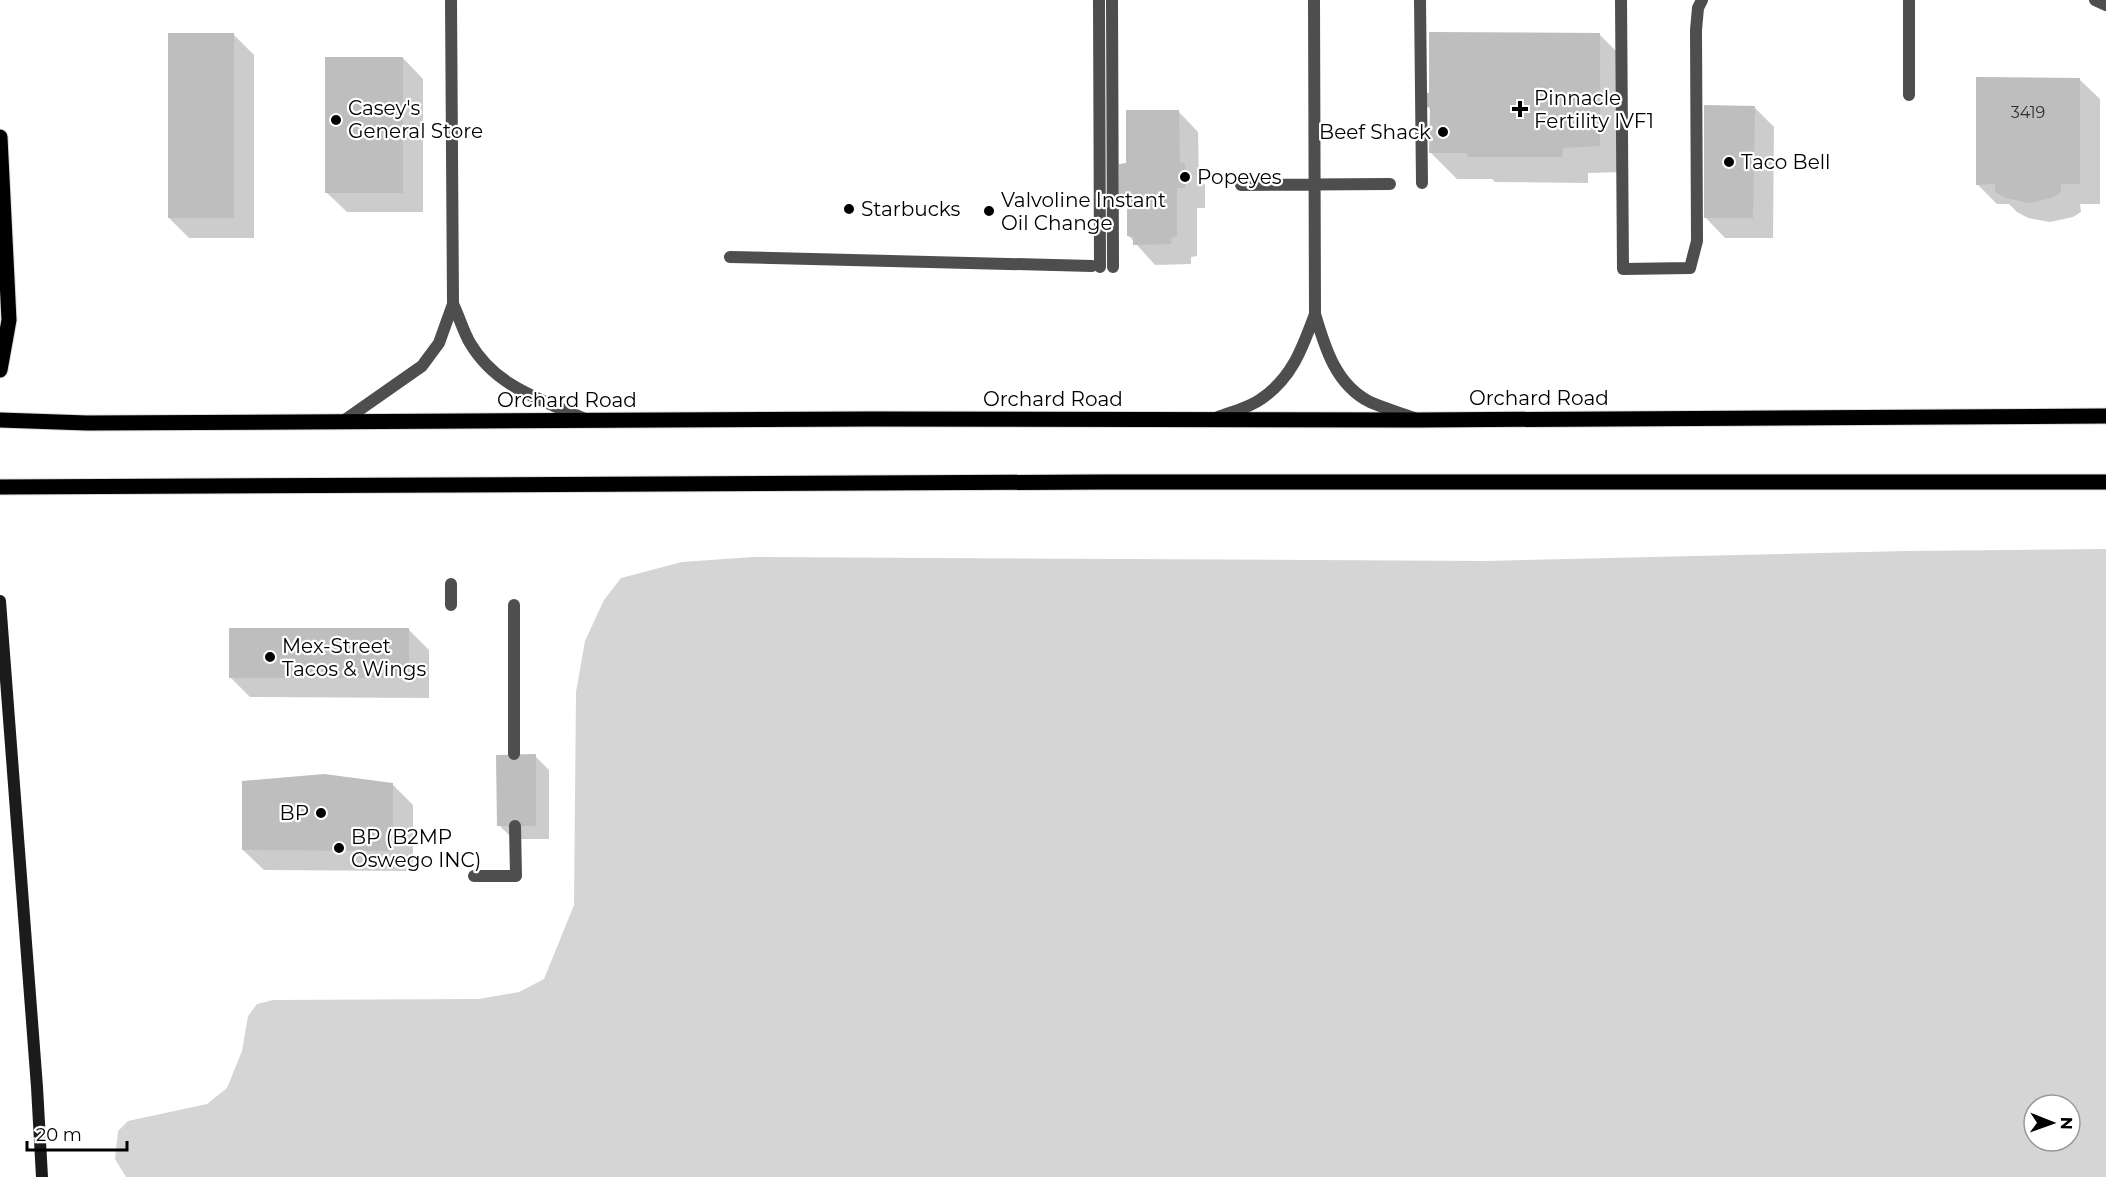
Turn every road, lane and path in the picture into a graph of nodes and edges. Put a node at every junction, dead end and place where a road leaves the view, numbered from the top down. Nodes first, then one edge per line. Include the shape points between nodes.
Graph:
1 (451, 0) edge
2 (1099, 0) edge
3 (1112, 0) edge
4 (1314, 0) edge
5 (1420, 0) edge
6 (1621, 0) edge
7 (1702, 0) edge
8 (1909, 0) edge
9 (2095, 0) edge
10 (2106, 5) edge
11 (1910, 95) dead end
12 (0, 137) edge
13 (1422, 183) dead end
14 (1390, 184) dead end
15 (1241, 185) dead end
16 (1314, 185) junction
17 (730, 257) dead end
18 (1102, 267) junction
19 (453, 304) junction
20 (1315, 314) junction
21 (0, 370) edge
22 (2106, 416) edge
23 (0, 420) edge
24 (588, 420) junction
25 (1210, 420) junction
26 (1418, 420) junction
27 (342, 422) junction
28 (2106, 482) edge
29 (0, 487) edge
30 (451, 584) dead end
31 (0, 602) edge
32 (451, 605) dead end
33 (514, 605) dead end
34 (514, 754) dead end
35 (515, 826) dead end
36 (474, 876) dead end
37 (42, 1177) edge

1 - 19 lane
2 - 18 lane
3 - 18 lane
4 - 16 lane
5 - 13 lane
6 - 7 lane via 1623,269 1690,268 1697,240 1696,30
8 - 11 lane
9 - 10 lane
12 - 21 main road via 9,320
14 - 16 lane
15 - 16 lane
16 - 20 lane
17 - 18 lane
19 - 24 lane via 469,342 487,368 512,387
19 - 27 lane via 439,343 422,366
20 - 25 lane via 1300,354 1281,383 1259,401
20 - 26 lane via 1327,355 1345,382 1368,401
22 - 26 main road, Orchard Road
23 - 27 main road, Orchard Road
24 - 25 main road, Orchard Road
24 - 27 main road, Orchard Road
25 - 26 main road, Orchard Road
28 - 29 main road
30 - 32 lane
31 - 37 main road
33 - 34 lane
35 - 36 lane via 516,876

